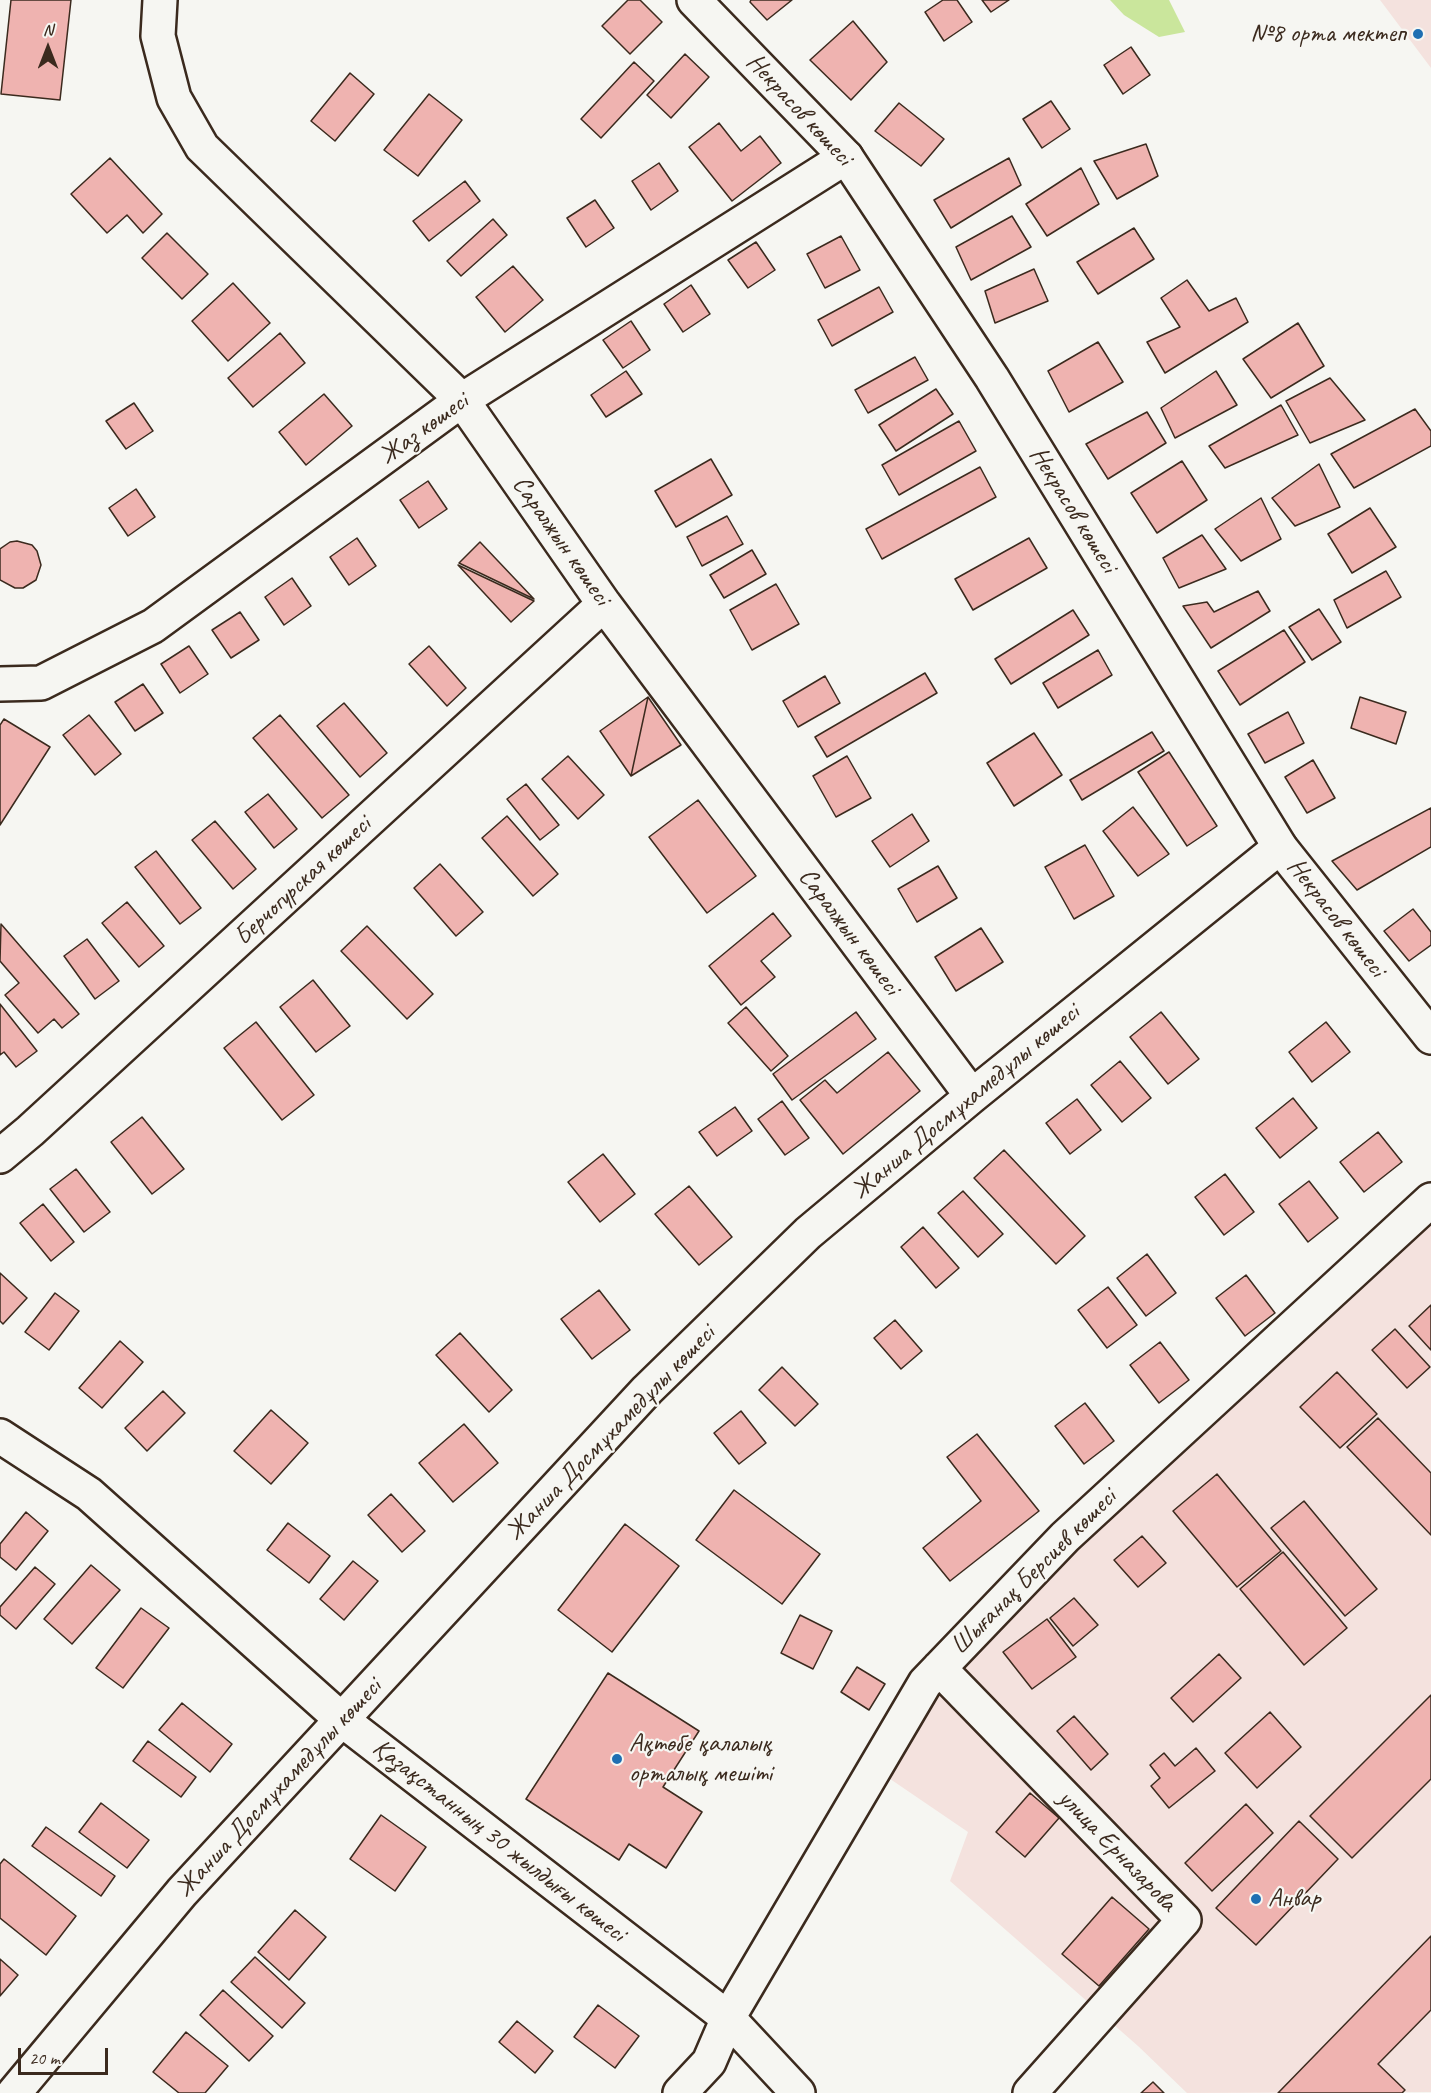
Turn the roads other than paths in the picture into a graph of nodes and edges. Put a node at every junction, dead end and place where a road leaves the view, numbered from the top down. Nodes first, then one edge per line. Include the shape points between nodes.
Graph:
1 (160, 0) edge
2 (694, 0) edge
3 (846, 157) junction
4 (462, 400) junction
5 (604, 604) junction
6 (0, 684) edge
7 (1280, 847) junction
8 (1431, 1037) edge
9 (972, 1096) junction
10 (0, 1156) edge
11 (1431, 1200) edge
12 (0, 1436) edge
13 (939, 1668) junction
14 (342, 1720) junction
15 (729, 2018) junction
16 (14, 2093) edge
17 (680, 2093) edge
18 (798, 2093) edge
19 (1030, 2093) edge

1 - 4 street, Саралжын көшесі via 158,36 174,98 202,147
2 - 3 street, Некрасов көшесі
3 - 4 street, Жаз көшесі
3 - 7 street, Некрасов көшесі via 992,378
4 - 5 street, Саралжын көшесі
4 - 6 street, Жаз көшесі via 153,626 41,683
5 - 9 street, Саралжын көшесі
5 - 10 street, Берчогурская көшесі
7 - 8 street, Некрасов көшесі
7 - 9 street, Жанша Досмұхамедұлы көшесі
9 - 14 street, Жанша Досмұхамедұлы көшесі via 808,1233 647,1390
11 - 13 street, Шығанақ Берсиев көшесі via 1065,1537
12 - 14 street, Қазақстанның 30 жылдығы көшесі via 89,1494
13 - 15 street, Шығанақ Берсиев көшесі via 913,1702
13 - 19 street, улица Ерназарова via 1184,1920
14 - 15 street, Қазақстанның 30 жылдығы көшесі
14 - 16 street, Жанша Досмұхамедұлы көшесі via 182,1892
15 - 17 street, Шығанақ Берсиев көшесі via 709,2062
15 - 18 street, Қазақстанның 30 жылдығы көшесі

